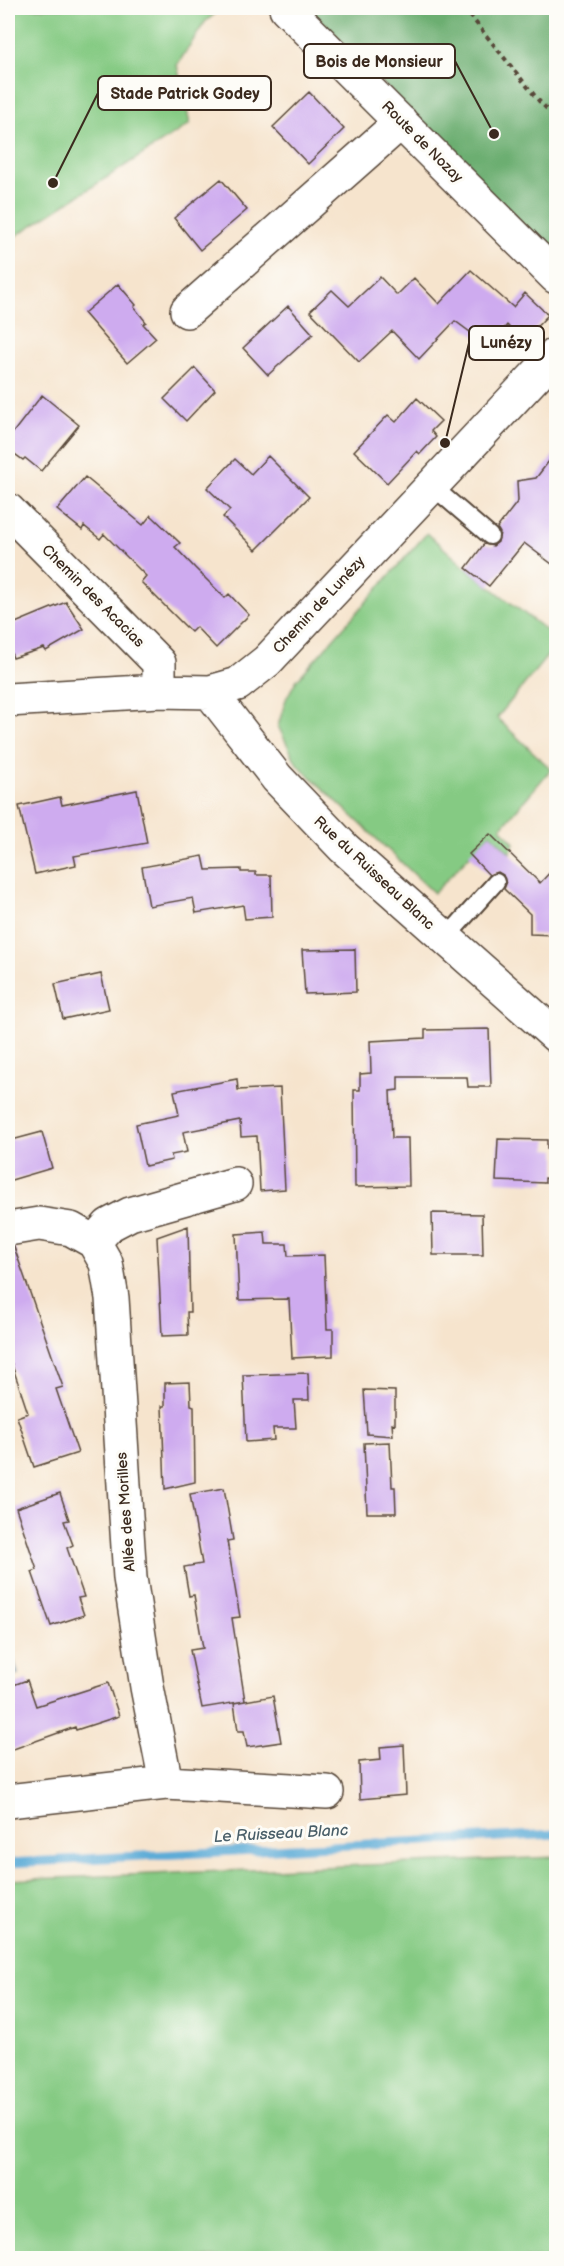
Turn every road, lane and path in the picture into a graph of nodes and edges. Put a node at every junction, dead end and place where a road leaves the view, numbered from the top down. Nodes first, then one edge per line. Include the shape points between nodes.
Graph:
1 (286, 8) edge
2 (464, 8) edge
3 (556, 118) edge
4 (401, 122) junction
5 (556, 277) edge
6 (187, 310) dead end
7 (556, 354) edge
8 (545, 374) edge
9 (432, 486) junction
10 (8, 510) edge
11 (490, 536) dead end
12 (159, 691) junction
13 (210, 692) junction
14 (8, 700) edge
15 (496, 882) dead end
16 (445, 939) junction
17 (556, 1036) edge
18 (235, 1184) dead end
19 (8, 1229) edge
20 (94, 1242) junction
21 (166, 1782) junction
22 (327, 1792) dead end
23 (8, 1801) edge

1 - 4 street, Route de Nozay
2 - 3 path
4 - 5 street, Route de Nozay
4 - 6 street
7 - 8 street, Chemin de Lunézy
8 - 9 street, Chemin de Lunézy
9 - 11 lane
9 - 13 street, Chemin de Lunézy via 267,661 238,684
10 - 12 street, Chemin des Acacias via 159,663
12 - 13 street, Chemin de Lunézy
12 - 14 street, Chemin de Lunézy
13 - 16 street, Rue du Ruisseau Blanc via 277,778 344,848
15 - 16 lane
16 - 17 street, Rue du Ruisseau Blanc
18 - 20 street via 130,1214 109,1225
19 - 20 street via 39,1224 71,1229
20 - 21 street, Allée des Morilles via 106,1263 112,1298 130,1578
21 - 22 street
21 - 23 street

